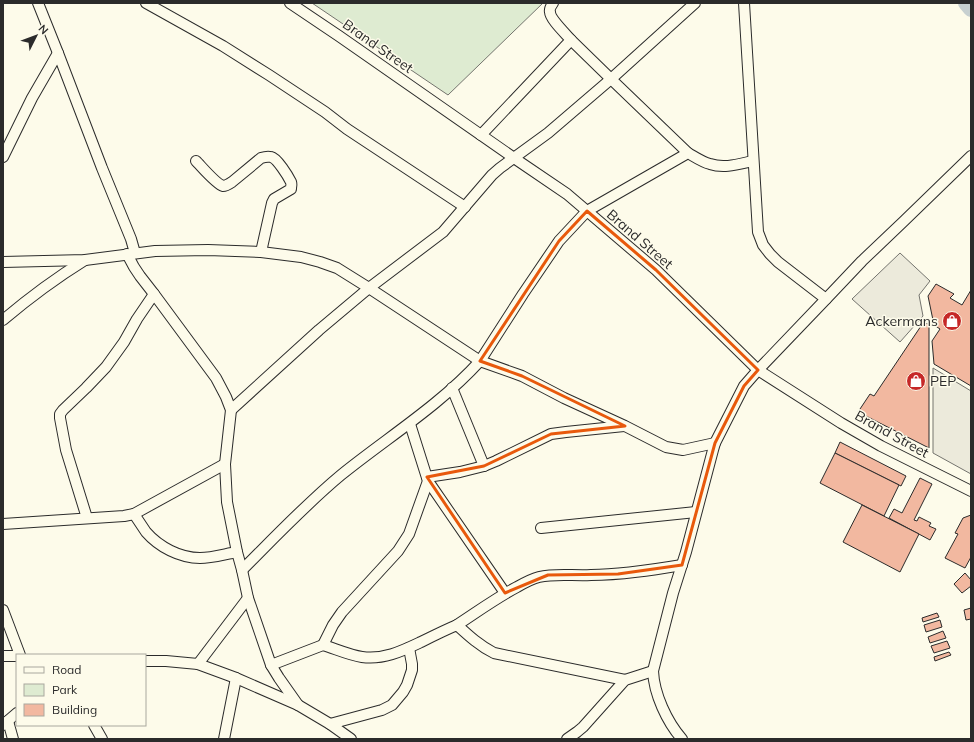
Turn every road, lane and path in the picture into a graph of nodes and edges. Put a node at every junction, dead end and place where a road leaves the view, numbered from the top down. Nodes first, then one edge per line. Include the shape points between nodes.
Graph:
1 (38, 3) edge
2 (146, 3) edge
3 (290, 3) edge
4 (553, 3) edge
5 (695, 3) edge
6 (744, 3) edge
7 (571, 40) junction
8 (58, 53) junction
9 (611, 79) junction
10 (481, 135) junction
11 (688, 153) junction
12 (971, 156) edge
13 (3, 157) edge
14 (514, 158) junction
15 (196, 161) dead end
16 (753, 161) junction
17 (465, 207) junction
18 (587, 212) junction
19 (261, 252) junction
20 (131, 254) junction
21 (85, 260) junction
22 (3, 262) edge
23 (369, 288) junction
24 (154, 294) junction
25 (826, 299) junction
26 (3, 320) edge
27 (480, 362) junction
28 (758, 370) junction
29 (452, 388) junction
30 (230, 410) junction
31 (410, 424) junction
32 (625, 426) junction
33 (715, 443) junction
34 (225, 464) junction
35 (484, 466) junction
36 (428, 479) junction
37 (971, 492) edge
38 (696, 512) junction
39 (134, 514) junction
40 (87, 518) junction
41 (3, 524) edge
42 (541, 528) dead end
43 (237, 552) junction
44 (682, 565) junction
45 (242, 570) junction
46 (505, 593) junction
47 (248, 598) junction
48 (3, 610) edge
49 (457, 625) junction
50 (323, 645) junction
51 (409, 648) junction
52 (20, 654) edge
53 (3, 656) edge
54 (16, 656) edge
55 (146, 661) edge
56 (198, 664) junction
57 (271, 665) junction
58 (653, 671) junction
59 (236, 678) junction
60 (625, 680) junction
61 (298, 705) junction
62 (16, 714) edge
63 (6, 723) edge
64 (330, 724) junction
65 (95, 726) edge
66 (13, 739) edge
67 (102, 739) edge
68 (224, 739) edge
69 (351, 739) edge
70 (567, 739) edge
71 (682, 739) edge

1 - 8 street
2 - 17 street via 269,74
3 - 10 street, Brand Street
4 - 7 street via 550,8 551,17
5 - 9 street
6 - 16 street
7 - 9 street
7 - 10 street
8 - 13 street
8 - 20 street via 131,239
9 - 11 street
9 - 14 street via 548,133
10 - 14 street, Brand Street
11 - 16 street via 717,166
11 - 18 street
12 - 25 street
14 - 17 street via 500,168
14 - 18 street, Brand Street via 567,194
15 - 19 street via 217,183 226,186 261,158 267,156 277,161 290,181 291,188 272,203
16 - 25 street via 758,232 763,245 778,262
17 - 23 street via 443,232
18 - 27 street via 559,241
18 - 28 street, Brand Street via 656,270
19 - 20 street via 193,250
19 - 23 street via 320,262 336,268
20 - 21 street
20 - 24 street via 134,267
21 - 22 street
21 - 26 street via 52,281
23 - 27 street
23 - 30 street
24 - 30 street via 216,378
24 - 40 street via 106,367 60,414 66,450
25 - 28 street
27 - 29 street
27 - 32 street via 522,376
28 - 33 street via 744,386
28 - 37 street, Brand Street via 881,446
29 - 31 street
29 - 35 street
30 - 34 street
31 - 36 street
31 - 45 street via 324,489
32 - 33 street via 666,447 683,450
32 - 35 street via 551,434
33 - 38 street
34 - 39 street
34 - 43 street via 228,502
35 - 36 street
36 - 46 street
36 - 50 street via 405,541 342,612
38 - 42 street
38 - 44 street
39 - 40 street
39 - 43 street via 156,542 173,552 201,558
40 - 41 street
43 - 45 street
44 - 46 street via 618,574 548,575 526,582
44 - 58 street
45 - 47 street
46 - 49 street
47 - 56 street
47 - 57 street
48 - 52 street
49 - 51 street
49 - 60 street via 474,641 494,653
50 - 51 street via 352,655 369,657 384,657
50 - 57 street
51 - 64 street via 412,670 407,685 392,705
53 - 54 street
55 - 56 street
56 - 59 street
57 - 61 street
58 - 60 street
58 - 71 street via 663,708
59 - 61 street
59 - 68 street
60 - 70 street via 583,727
61 - 64 street
62 - 63 street
63 - 66 street
64 - 69 street
65 - 67 street

